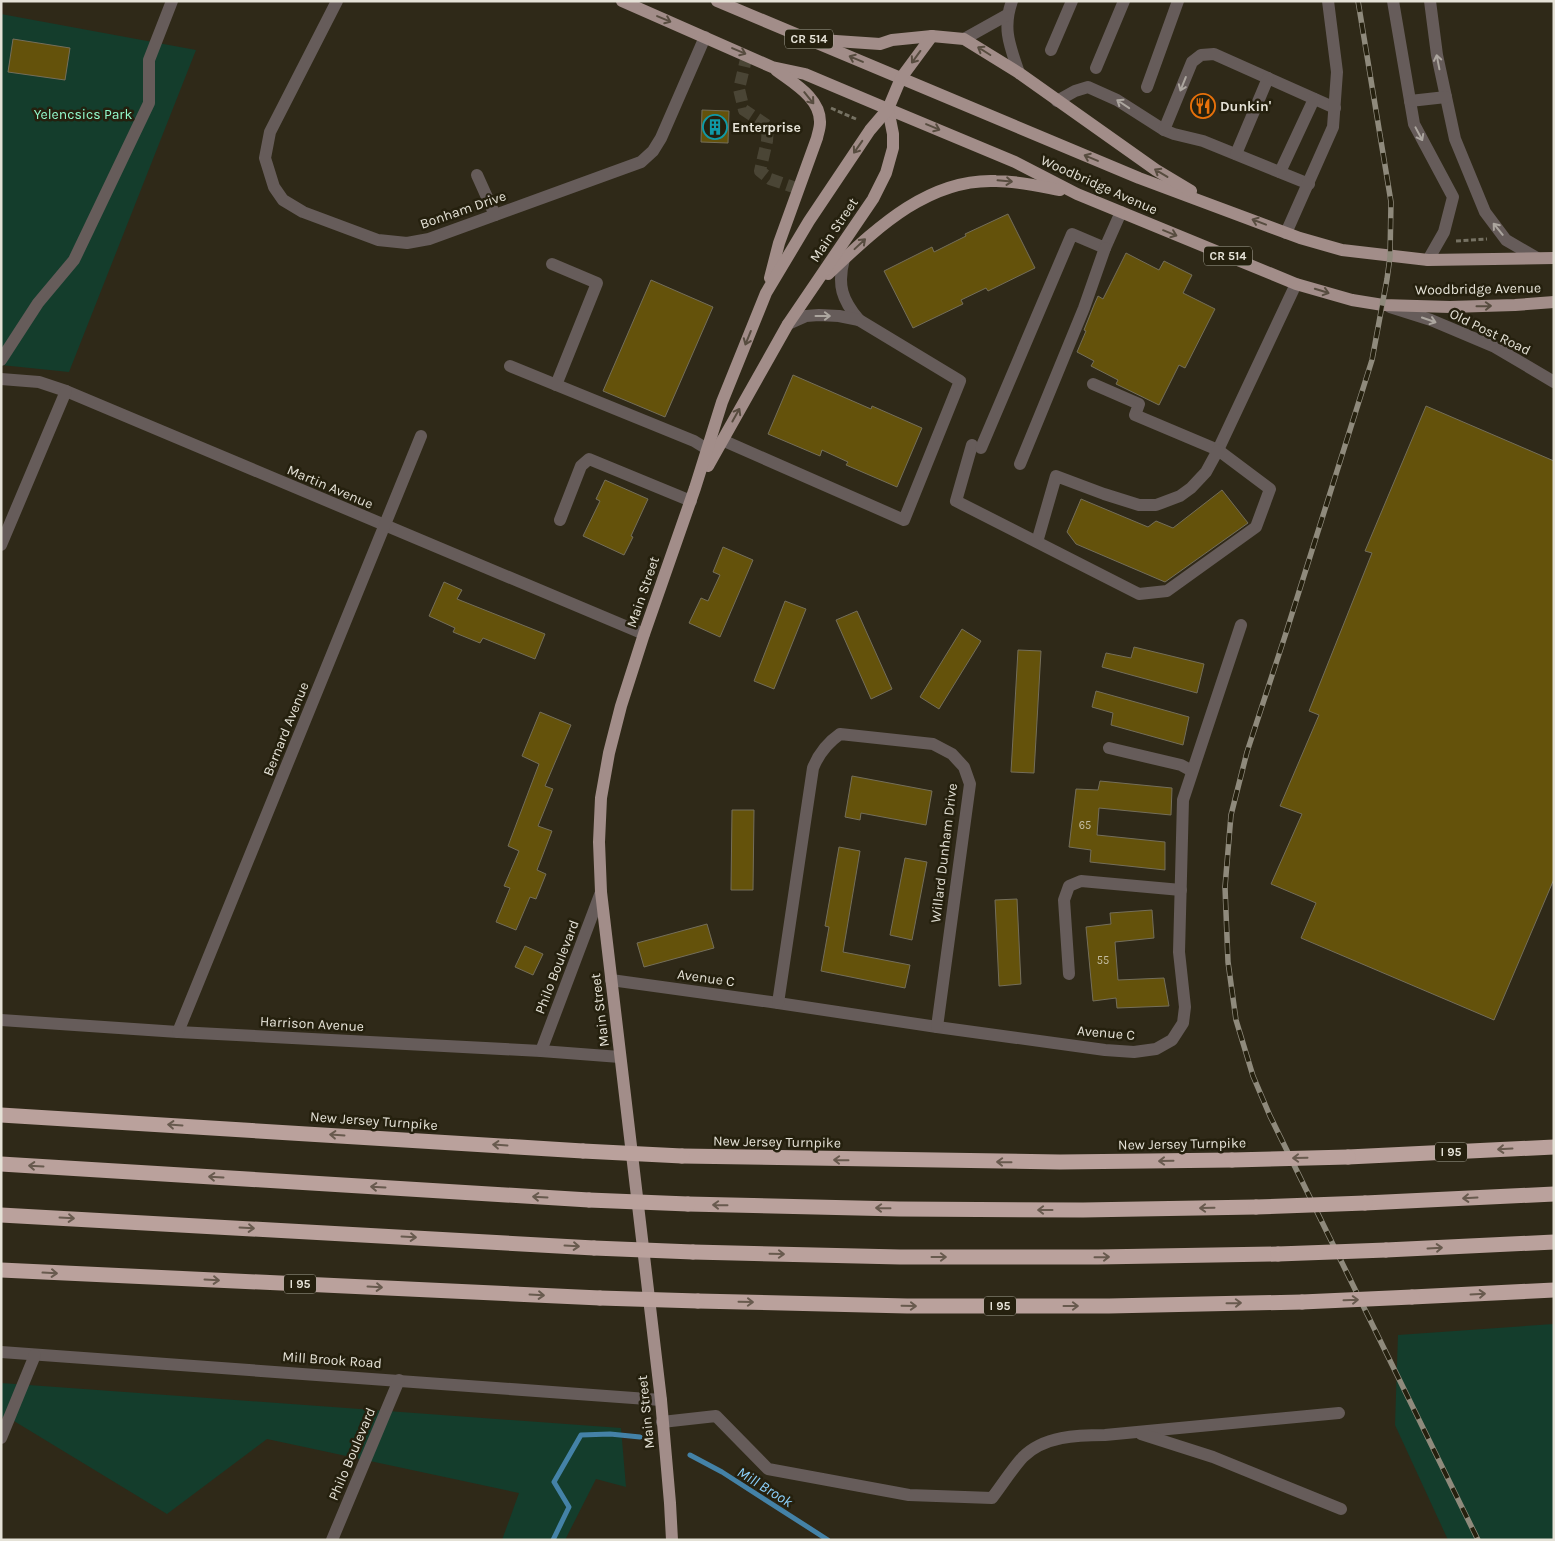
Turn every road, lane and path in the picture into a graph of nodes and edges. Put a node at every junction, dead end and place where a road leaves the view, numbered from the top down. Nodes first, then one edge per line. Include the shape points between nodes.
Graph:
1 (172, 1) edge
2 (337, 1) edge
3 (622, 1) edge
4 (717, 1) edge
5 (1012, 1) edge
6 (1072, 1) edge
7 (1124, 1) edge
8 (1178, 1) edge
9 (1328, 1) edge
10 (1393, 1) edge
11 (1430, 1) edge
12 (1007, 15) junction
13 (932, 36) junction
14 (705, 37) junction
15 (806, 38) junction
16 (964, 39) junction
17 (1051, 50) dead end
18 (772, 66) junction
19 (1096, 68) dead end
20 (1019, 73) junction
21 (901, 78) junction
22 (1268, 78) junction
23 (1147, 87) dead end
24 (1446, 97) junction
25 (1314, 99) junction
26 (1410, 100) junction
27 (1057, 101) junction
28 (830, 108) dead end
29 (888, 108) junction
30 (1334, 108) junction
31 (856, 119) dead end
32 (1164, 130) junction
33 (1236, 154) junction
34 (1280, 172) junction
35 (477, 174) dead end
36 (1308, 184) junction
37 (1077, 194) junction
38 (1218, 207) junction
39 (1121, 212) junction
40 (495, 216) junction
41 (1286, 233) junction
42 (1489, 239) dead end
43 (1453, 241) dead end
44 (1105, 248) junction
45 (1537, 258) junction
46 (1554, 258) edge
47 (844, 259) junction
48 (1428, 260) junction
49 (552, 264) dead end
50 (1296, 284) junction
51 (812, 290) junction
52 (766, 293) junction
53 (1554, 302) edge
54 (1383, 305) junction
55 (859, 320) junction
56 (788, 324) junction
57 (1, 360) edge
58 (510, 366) dead end
59 (1, 379) edge
60 (1554, 382) edge
61 (1093, 384) dead end
62 (556, 385) junction
63 (66, 391) junction
64 (420, 436) dead end
65 (722, 440) junction
66 (707, 450) junction
67 (1218, 450) junction
68 (1020, 464) dead end
69 (696, 488) junction
70 (691, 501) junction
71 (560, 520) dead end
72 (385, 526) junction
73 (1037, 542) junction
74 (1, 545) edge
75 (1241, 625) dead end
76 (644, 634) junction
77 (1109, 748) dead end
78 (1192, 771) junction
79 (1181, 890) junction
80 (601, 892) junction
81 (1069, 974) dead end
82 (611, 980) junction
83 (778, 1003) junction
84 (1, 1020) edge
85 (937, 1028) junction
86 (178, 1032) junction
87 (540, 1052) junction
88 (620, 1057) junction
89 (1, 1115) edge
90 (1554, 1147) edge
91 (1, 1164) edge
92 (1554, 1194) edge
93 (1, 1215) edge
94 (1554, 1242) edge
95 (1, 1270) edge
96 (1554, 1290) edge
97 (1, 1352) edge
98 (35, 1355) junction
99 (399, 1380) junction
100 (661, 1400) junction
101 (1338, 1413) dead end
102 (662, 1422) junction
103 (1136, 1432) junction
104 (1, 1438) edge
105 (1341, 1509) dead end
106 (332, 1540) edge
107 (672, 1540) edge

1 - 57 street via 149,60 149,103 74,260 38,303
2 - 40 street, Bonham Drive via 270,132 265,158 274,186 283,200 302,212 378,240 407,243 429,239
3 -> 14 main road, Woodbridge Avenue / CR 514
4 - 15 main road, Woodbridge Avenue / CR 514
5 - 12 street
6 - 17 street
7 - 19 street
8 - 23 street
9 - 30 street via 1337,72
10 - 26 street
24 -> 11 street
12 - 16 street
12 - 20 street via 1007,40
13 - 15 main road via 880,44
13 - 16 main road
13 -> 21 main road, Main Street
14 -> 18 main road, Woodbridge Avenue / CR 514
14 - 40 street, Bonham Drive via 662,138 641,162
21 -> 15 main road, Woodbridge Avenue / CR 514
20 -> 16 main road
18 - 29 main road, Woodbridge Avenue / CR 514 via 804,74
18 -> 52 main road via 804,91 818,108 820,122 779,243
20 - 27 main road
21 - 29 main road, Main Street
38 -> 21 main road, Woodbridge Avenue / CR 514 via 1129,174
22 - 25 street
22 -> 32 street via 1214,54 1201,55 1192,62
22 - 33 street
24 - 26 street
45 -> 24 street via 1506,240 1485,212 1455,139
25 - 30 street
25 - 34 street
26 -> 48 street via 1414,124 1453,197 1444,232
32 -> 27 street via 1117,100 1088,87
38 -> 27 main road via 1156,170
28 - 31 path
29 -> 37 main road, Woodbridge Avenue / CR 514 via 1015,162
29 - 51 main road, Main Street via 893,148 886,173 873,199
29 -> 52 main road, Main Street via 833,183
30 - 36 street via 1333,127
32 - 33 street
33 - 34 street
34 - 36 street
35 - 40 street
36 - 41 street
37 - 39 main road, Woodbridge Avenue / CR 514
47 -> 37 main road via 878,228 909,206 936,192 967,183 995,180 1028,183
41 -> 38 main road, Woodbridge Avenue / CR 514
39 - 44 street
39 -> 50 main road, Woodbridge Avenue / CR 514
41 - 48 main road, Woodbridge Avenue / CR 514 via 1342,250
42 - 43 path
44 - 68 street
44 - 73 street via 1072,234 976,447 956,500
45 - 46 main road, Woodbridge Avenue / CR 514
45 - 48 main road, Woodbridge Avenue / CR 514
47 - 51 main road
47 - 55 street via 840,274 842,291 848,307
49 - 62 street via 597,282
50 -> 54 main road, Woodbridge Avenue / CR 514
50 - 67 street
51 - 56 main road, Main Street
52 -> 66 main road, Main Street via 722,402
54 -> 53 main road, Woodbridge Avenue / CR 514 via 1450,307
54 -> 60 street, Old Post Road via 1431,320 1495,347
56 -> 55 street via 806,316 819,315
55 - 65 street via 960,381 904,520
65 -> 56 main road, Main Street
58 - 62 street
59 - 63 street, Martin Avenue via 39,382
61 - 67 street via 1139,404 1135,415
62 - 66 street via 694,441
63 - 72 street, Martin Avenue
63 - 74 street
64 - 72 street, Bernard Avenue
65 - 69 main road, Main Street
66 - 69 main road, Main Street
67 - 73 street via 1206,472 1191,488 1156,505 1139,505 1056,476
67 - 73 street via 1270,489 1259,520 1256,527 1167,591 1139,594
69 - 70 main road, Main Street
70 - 71 street via 589,459 581,466
70 - 76 main road, Main Street
72 - 76 street, Martin Avenue
72 - 86 street, Bernard Avenue
75 - 78 street, Avenue C
76 - 80 main road, Main Street via 621,706 601,798
77 - 78 street via 1181,765
78 - 79 street, Avenue C via 1183,800
79 - 81 street via 1081,881 1069,886 1064,900
79 - 85 street, Avenue C via 1179,952 1186,1007 1183,1023 1172,1040 1156,1049 1134,1052
80 - 82 main road, Main Street
80 - 87 street, Philo Boulevard
82 - 83 street, Avenue C
82 - 88 main road, Main Street
83 - 85 street, Avenue C
83 - 85 street, Willard Dunham Drive via 817,758 840,734 933,744 952,754 964,767 970,784
84 - 86 street, Harrison Avenue
86 - 87 street, Harrison Avenue
87 - 88 street, Harrison Avenue
88 - 100 main road, Main Street
90 -> 89 highway, New Jersey Turnpike / I 95, bridge via 1348,1157 1060,1162 682,1156
92 -> 91 highway, bridge via 1256,1207 899,1209 589,1200
93 -> 94 highway, bridge via 594,1248 900,1257 1278,1254
95 -> 96 highway, I 95, bridge via 600,1298 897,1306 1302,1302
97 - 98 street, Mill Brook Road
98 - 99 street, Mill Brook Road
98 - 104 street
99 - 100 street, Mill Brook Road
99 - 106 street, Philo Boulevard
100 - 102 main road, Main Street
101 - 103 street
102 - 103 street via 716,1416 768,1469 909,1495 992,1498 1024,1457 1054,1440
102 - 107 main road, Main Street
103 - 105 street via 1213,1457

